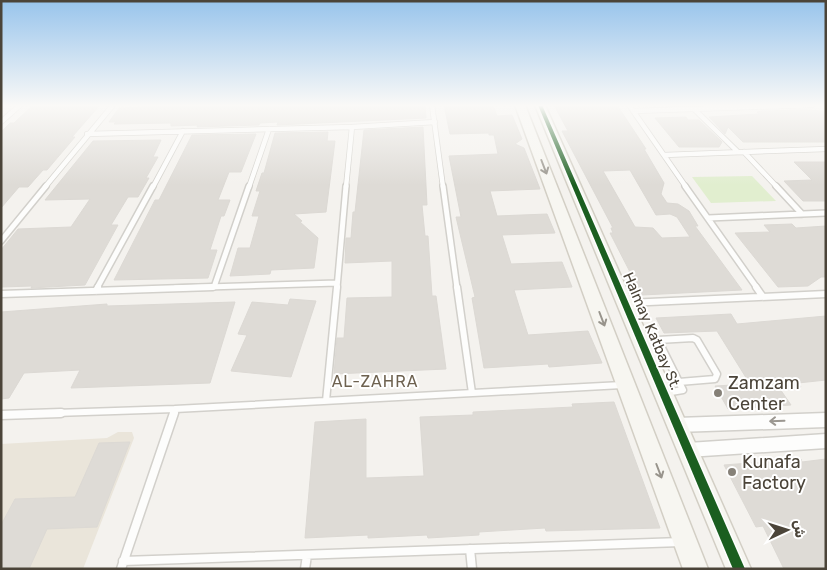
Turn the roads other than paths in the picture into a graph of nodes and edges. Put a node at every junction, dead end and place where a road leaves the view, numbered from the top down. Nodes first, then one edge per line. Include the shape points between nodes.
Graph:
1 (89, 132) edge
2 (183, 132) junction
3 (194, 132) edge
4 (268, 132) edge
5 (352, 132) edge
6 (436, 132) edge
7 (530, 132) edge
8 (551, 132) edge
9 (648, 132) edge
10 (717, 132) edge
11 (87, 134) junction
12 (826, 149) edge
13 (738, 152) junction
14 (744, 152) junction
15 (664, 155) junction
16 (826, 213) edge
17 (802, 214) junction
18 (708, 218) junction
19 (1, 241) edge
20 (337, 283) junction
21 (214, 287) junction
22 (96, 291) junction
23 (1, 294) edge
24 (826, 294) edge
25 (763, 297) junction
26 (625, 303) junction
27 (650, 340) junction
28 (670, 364) junction
29 (652, 365) junction
30 (679, 382) junction
31 (627, 385) junction
32 (472, 393) junction
33 (663, 393) junction
34 (326, 401) junction
35 (175, 409) junction
36 (1, 415) edge
37 (826, 420) edge
38 (677, 425) junction
39 (826, 442) edge
40 (688, 450) junction
41 (686, 542) junction
42 (470, 549) junction
43 (307, 555) junction
44 (122, 565) edge
45 (305, 569) edge
46 (472, 569) edge
47 (696, 569) edge
48 (739, 569) edge

1 - 11 lane
2 - 3 lane
2 - 11 lane
2 - 22 lane
4 - 21 lane
5 - 20 lane
6 - 32 lane
7 -> 31 street
8 - 26 street, Halmay Katbay St.
9 - 15 lane
10 - 13 lane
11 - 19 lane
12 - 14 lane
13 - 14 lane
13 - 15 lane
14 - 17 lane
15 - 18 lane
16 - 17 lane
17 - 18 lane
18 - 25 lane
20 - 21 lane
20 - 34 lane
21 - 22 lane
22 - 23 lane
24 - 25 lane
25 - 26 lane
26 - 27 street, Halmay Katbay St.
27 - 28 lane
27 - 29 street, Halmay Katbay St.
27 - 30 lane via 697,340 717,374 715,379
28 - 29 lane
28 - 30 lane
29 - 33 street, Halmay Katbay St.
30 - 33 lane via 682,392
31 - 32 lane
31 -> 41 street
32 - 34 lane
33 - 38 street, Halmay Katbay St.
34 - 35 lane
35 - 36 lane
35 - 44 lane
37 -> 38 street
38 - 40 street, Halmay Katbay St.
39 - 40 street
40 - 48 street, Halmay Katbay St.
41 - 42 lane
41 - 47 street
42 - 43 lane
42 - 46 lane
43 - 44 lane
43 - 45 lane

